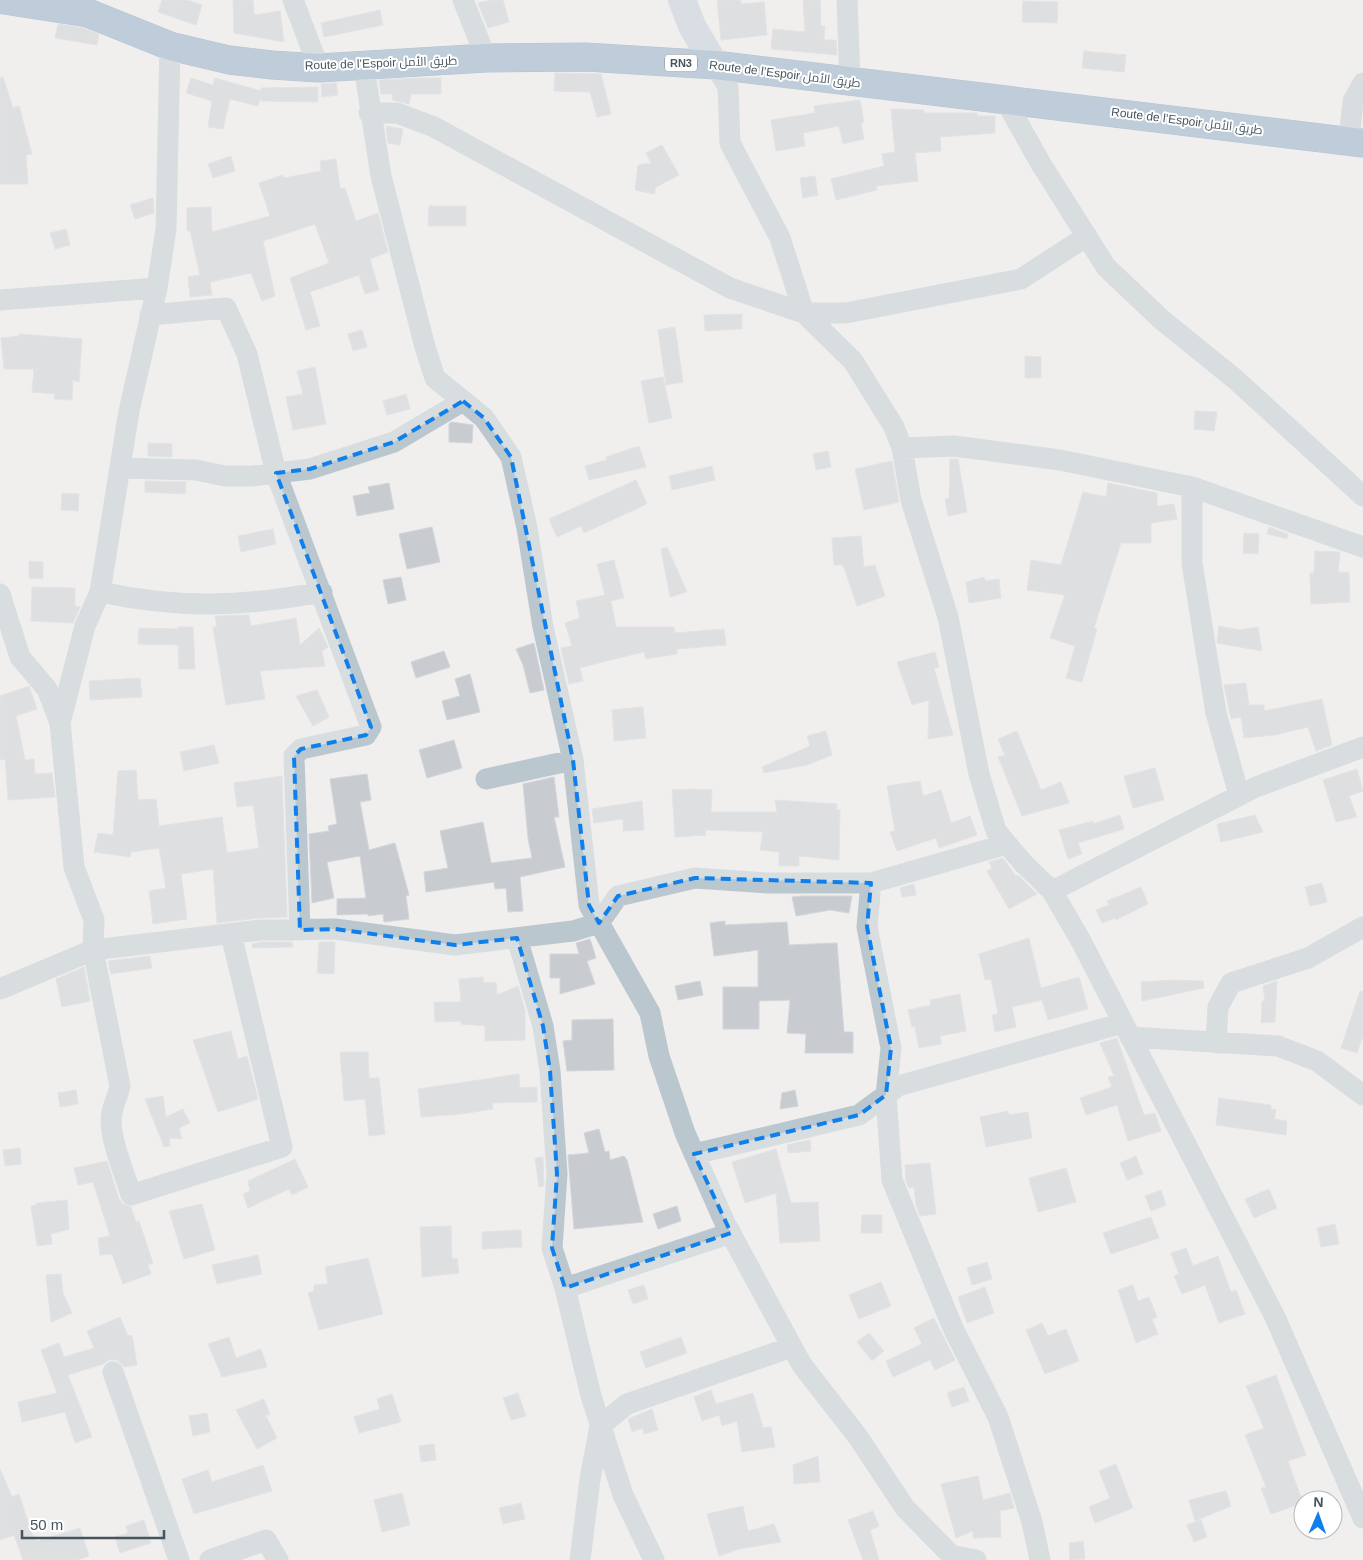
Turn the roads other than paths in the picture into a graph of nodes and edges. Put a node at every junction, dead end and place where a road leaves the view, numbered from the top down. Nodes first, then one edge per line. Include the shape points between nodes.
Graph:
1 (4, 0) edge
2 (293, 0) edge
3 (463, 0) edge
4 (682, 0) edge
5 (847, 0) edge
6 (86, 7) edge
7 (170, 46) junction
8 (486, 58) junction
9 (715, 65) junction
10 (364, 67) junction
11 (319, 68) junction
12 (850, 82) junction
13 (1363, 83) edge
14 (1004, 98) junction
15 (369, 113) junction
16 (1356, 142) edge
17 (1087, 236) junction
18 (157, 288) junction
19 (0, 300) edge
20 (804, 313) junction
21 (150, 315) junction
22 (463, 401) junction
23 (902, 448) junction
24 (120, 468) junction
25 (276, 473) junction
26 (1192, 488) junction
27 (1363, 496) edge
28 (1363, 547) edge
29 (100, 592) junction
30 (322, 592) junction
31 (0, 594) edge
32 (60, 723) junction
33 (1363, 747) edge
34 (573, 760) junction
35 (486, 779) dead end
36 (1239, 796) junction
37 (1006, 844) junction
38 (871, 883) junction
39 (1052, 891) junction
40 (599, 923) junction
41 (1363, 927) edge
42 (300, 930) junction
43 (231, 934) junction
44 (517, 938) junction
45 (93, 950) junction
46 (0, 989) edge
47 (1127, 1030) junction
48 (1216, 1043) junction
49 (886, 1095) junction
50 (1363, 1095) edge
51 (694, 1154) junction
52 (731, 1233) junction
53 (565, 1288) junction
54 (792, 1347) junction
55 (113, 1372) dead end
56 (600, 1426) junction
57 (1363, 1518) edge
58 (956, 1558) edge
59 (179, 1560) edge
60 (210, 1560) edge
61 (278, 1560) edge
62 (580, 1560) edge
63 (654, 1560) edge
64 (976, 1560) edge
65 (1040, 1560) edge

1 - 6 highway, Route de l’Espoir طريق الأمل / RN3
2 - 11 street
3 - 8 street
4 - 9 main road via 692,26
5 - 12 street
6 - 7 highway, Route de l’Espoir طريق الأمل / RN3
7 - 11 highway, Route de l’Espoir طريق الأمل / RN3 via 228,60
7 - 18 street via 166,229
8 - 9 highway, Route de l’Espoir طريق الأمل / RN3 via 586,57
8 - 10 highway, Route de l’Espoir طريق الأمل / RN3
9 - 12 highway, Route de l’Espoir طريق الأمل / RN3
9 - 20 street via 728,87 730,144 780,238
10 - 11 highway, Route de l’Espoir طريق الأمل / RN3
10 - 15 street
12 - 14 highway, Route de l’Espoir طريق الأمل / RN3
13 - 16 street via 1353,101
14 - 16 highway, Route de l’Espoir طريق الأمل / RN3
14 - 17 street
15 - 20 street via 397,113 434,128 730,288
15 - 22 street via 381,176 424,347 435,378
17 - 20 street via 1021,279 846,313
17 - 27 street via 1106,267 1162,320 1235,379
18 - 19 street
18 - 21 street
20 - 23 street via 853,361 894,427
21 - 24 street
21 - 25 street via 226,308 247,354
22 - 25 street via 394,442 310,469
22 - 34 street via 484,418 511,457 527,528 543,627
23 - 26 street via 954,446 1060,460
23 - 37 street via 911,500 948,618 980,774 996,830
24 - 25 street via 196,470 225,476
24 - 29 street
25 - 30 street
26 - 28 street
26 - 36 street via 1192,562 1216,713
29 - 30 street via 145,602 211,606 278,601
29 - 32 street via 85,626
30 - 42 street via 371,727 366,735 301,749 294,756
31 - 32 street via 20,657 47,689
32 - 45 street via 74,867 94,920
33 - 36 street
34 - 35 street
34 - 40 street via 589,905
36 - 39 street
37 - 38 street
37 - 39 street
38 - 40 street via 768,883 695,878 618,896
38 - 49 street via 867,927 891,1048
39 - 47 street
40 - 44 street via 573,931
40 - 51 street via 650,1013 659,1056
41 - 48 street via 1308,958 1231,983 1218,1007
42 - 43 street
42 - 44 street via 335,929 455,945
43 - 45 street
43 - 45 street via 282,1147 131,1195 114,1140 112,1113 120,1086
44 - 53 street via 543,1026 550,1071 557,1174 552,1248
45 - 46 street
47 - 48 street
47 - 49 street via 898,1086
47 - 57 street via 1275,1317
48 - 50 street via 1278,1046 1317,1061
49 - 51 street via 859,1115
49 - 65 street via 892,1180 953,1328 998,1417 1032,1522
51 - 52 street
52 - 53 street
52 - 54 street
53 - 56 street via 575,1340
54 - 56 street via 627,1404
54 - 58 street via 905,1508
55 - 59 street
56 - 62 street
56 - 63 street via 623,1495
58 - 64 street
60 - 61 street via 266,1540

